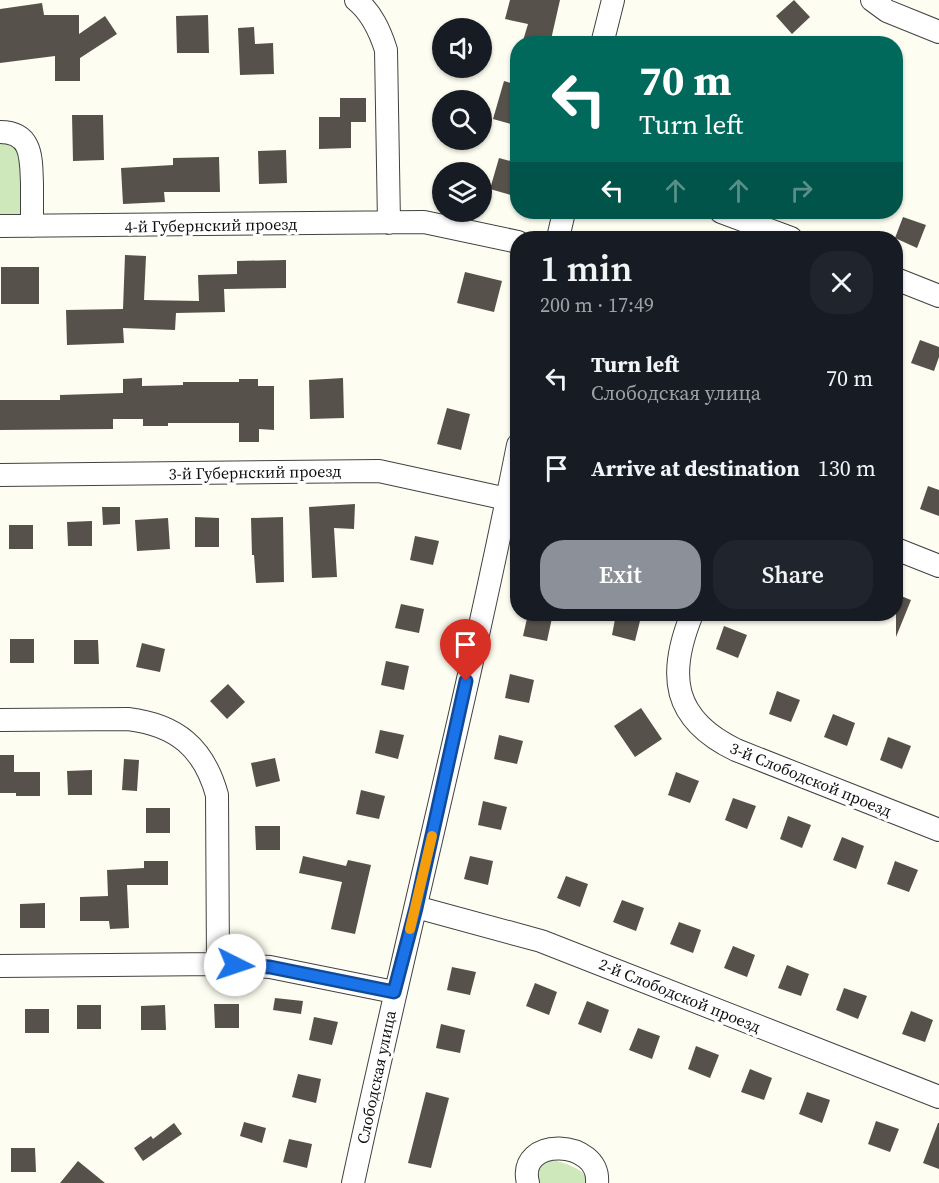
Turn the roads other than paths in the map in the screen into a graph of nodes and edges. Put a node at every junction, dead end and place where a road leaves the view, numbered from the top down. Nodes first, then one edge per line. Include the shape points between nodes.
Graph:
1 (356, 0) edge
2 (613, 0) edge
3 (872, 0) edge
4 (939, 32) edge
5 (605, 36) edge
6 (0, 132) edge
7 (740, 219) edge
8 (389, 223) junction
9 (0, 226) edge
10 (32, 226) junction
11 (772, 231) edge
12 (510, 240) edge
13 (903, 282) edge
14 (939, 296) edge
15 (0, 475) edge
16 (510, 484) edge
17 (507, 499) junction
18 (903, 552) edge
19 (939, 566) edge
20 (689, 621) edge
21 (0, 720) edge
22 (939, 830) edge
23 (416, 908) junction
24 (218, 964) junction
25 (0, 966) edge
26 (394, 992) junction
27 (939, 1097) edge
28 (353, 1183) edge
29 (528, 1183) edge
30 (597, 1183) edge

1 - 8 street via 373,18 386,50
2 - 5 street
3 - 4 street via 887,11
6 - 10 street via 13,134 29,149
7 - 11 street
8 - 10 street, 4-й Губернский проезд
8 - 12 street, 4-й Губернский проезд via 424,222
9 - 10 street, 4-й Губернский проезд
13 - 14 street
15 - 17 street, 3-й Губернский проезд via 379,471
16 - 17 street, Слободская улица
17 - 23 street, Слободская улица
18 - 19 street
20 - 22 street, 3-й Слободской проезд via 677,661 678,684 698,725 715,740
21 - 24 street via 146,721 172,731 193,747 208,770 217,795
23 - 26 street, Слободская улица
23 - 27 street, 2-й Слободской проезд via 541,941
24 - 25 street
24 - 26 street via 270,967
26 - 28 street, Слободская улица
29 - 30 street via 529,1166 535,1157 555,1147 588,1159 595,1168

